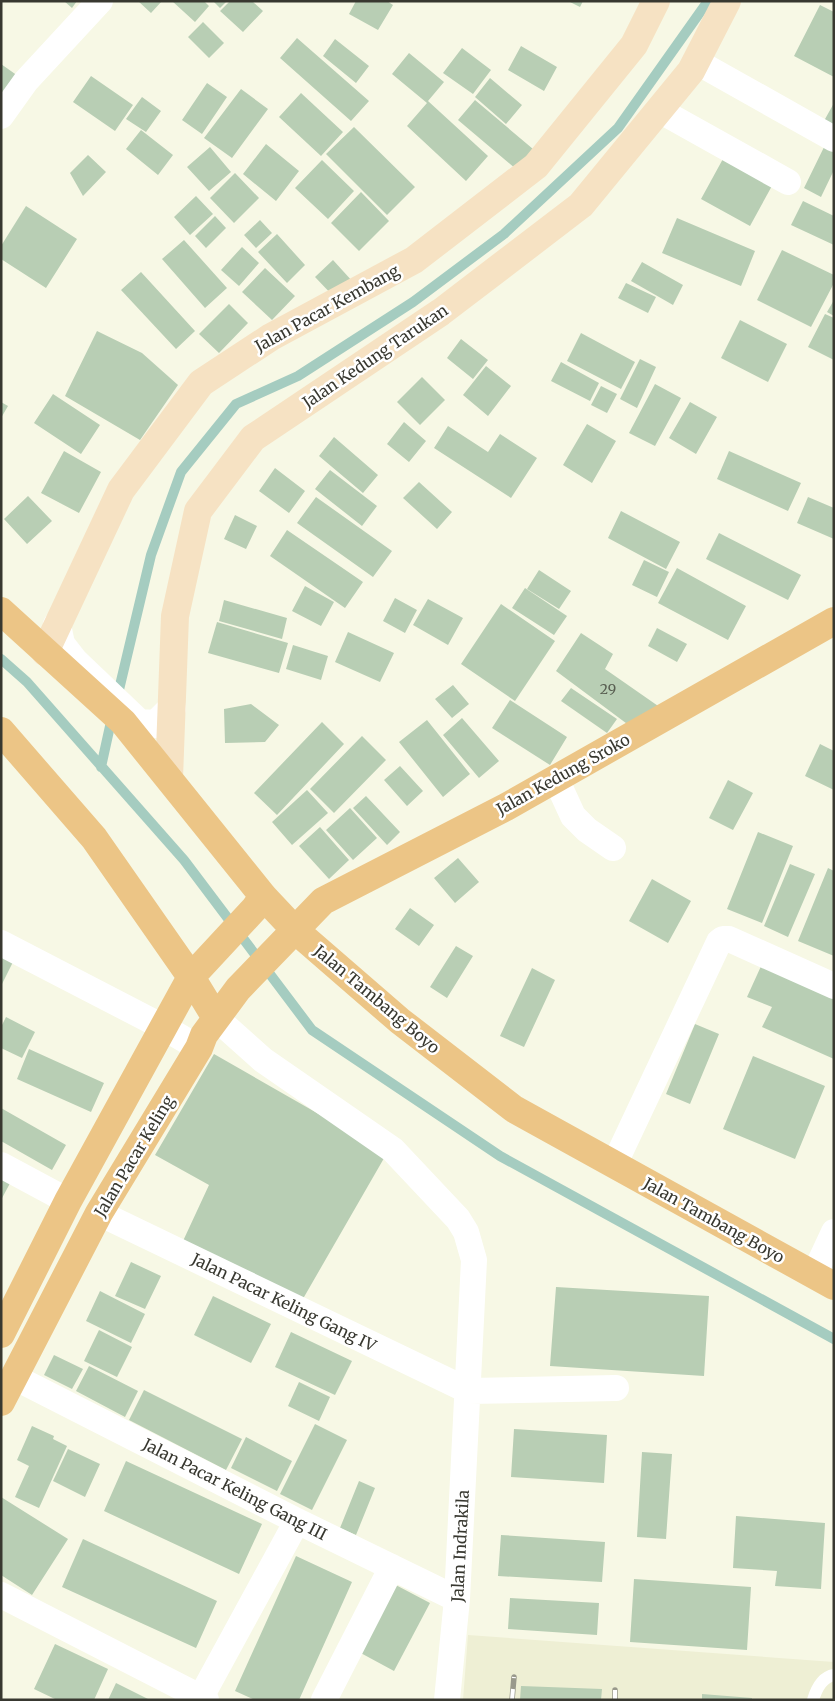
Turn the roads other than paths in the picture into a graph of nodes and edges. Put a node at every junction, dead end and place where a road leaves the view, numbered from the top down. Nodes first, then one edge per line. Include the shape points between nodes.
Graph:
1 (100, 1) edge
2 (656, 1) edge
3 (727, 1) edge
4 (697, 62) junction
5 (659, 110) junction
6 (1, 116) edge
7 (834, 139) edge
8 (788, 182) dead end
9 (1, 611) edge
10 (834, 621) edge
11 (61, 660) junction
12 (172, 708) junction
13 (126, 716) junction
14 (1, 731) edge
15 (169, 778) junction
16 (556, 779) junction
17 (613, 848) dead end
18 (259, 902) junction
19 (292, 933) junction
20 (1, 943) edge
21 (191, 978) junction
22 (834, 986) edge
23 (216, 1018) junction
24 (163, 1027) junction
25 (199, 1048) junction
26 (1, 1165) edge
27 (614, 1165) junction
28 (68, 1201) junction
29 (99, 1213) junction
30 (834, 1232) edge
31 (824, 1281) edge
32 (1, 1334) edge
33 (14, 1377) junction
34 (616, 1388) dead end
35 (469, 1391) junction
36 (1, 1402) edge
37 (297, 1521) junction
38 (392, 1567) junction
39 (1, 1596) edge
40 (457, 1598) junction
41 (834, 1675) edge
42 (203, 1699) edge
43 (324, 1700) edge
44 (447, 1700) edge
45 (813, 1700) edge

1 - 6 street via 26,81
2 - 11 main road, Jalan Pacar Kembang via 634,45 536,166 414,260 271,337 201,383 121,490 57,625
3 - 4 main road, Jalan Kedung Tarukan
4 - 5 main road, Jalan Kedung Tarukan
4 - 7 street
5 - 8 street
5 - 12 main road, Jalan Kedung Tarukan via 581,205 441,312 253,438 198,511 175,616
9 - 11 main road, Jalan Tambang Boyo
10 - 16 main road, Jalan Kedung Sroko
11 - 13 main road, Jalan Tambang Boyo
12 - 13 street via 156,724 139,723
12 - 15 main road, Jalan Kedung Tarukan
13 - 15 main road, Jalan Tambang Boyo
14 - 21 main road via 94,838
15 - 18 main road, Jalan Tambang Boyo
16 - 17 street via 573,816
16 - 19 main road, Jalan Kedung Sroko via 323,901
18 - 19 main road, Jalan Tambang Boyo
18 - 21 main road, Jalan Pacar Keling
19 - 23 main road, Jalan Pacar Keling via 242,985
19 - 27 main road, Jalan Tambang Boyo via 514,1110
20 - 24 street
21 - 23 main road
21 - 24 main road, Jalan Pacar Keling
22 - 27 street via 729,939 719,942
23 - 25 main road, Jalan Pacar Keling
23 - 35 street, Jalan Indrakila via 263,1060 393,1150 458,1219 466,1232 474,1260
24 - 25 street
24 - 28 main road, Jalan Pacar Keling
25 - 29 main road, Jalan Pacar Keling
26 - 28 street
27 - 31 main road, Jalan Tambang Boyo
28 - 32 main road, Jalan Pacar Keling
29 - 33 main road, Jalan Pacar Keling
29 - 35 street, Jalan Pacar Keling Gang IV
30 - 31 street
33 - 36 main road, Jalan Pacar Keling
33 - 37 street, Jalan Pacar Keling Gang III
34 - 35 street
35 - 40 street, Jalan Indrakila
37 - 38 street, Jalan Pacar Keling Gang III
37 - 42 street
38 - 40 street, Jalan Pacar Keling Gang III
38 - 43 street
39 - 42 street
40 - 44 street, Jalan Indrakila
41 - 45 lane via 818,1686

